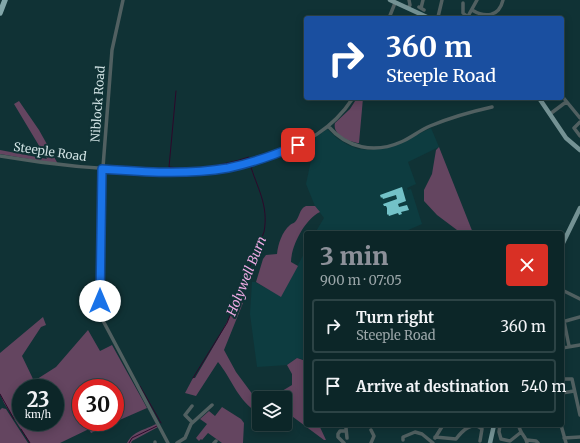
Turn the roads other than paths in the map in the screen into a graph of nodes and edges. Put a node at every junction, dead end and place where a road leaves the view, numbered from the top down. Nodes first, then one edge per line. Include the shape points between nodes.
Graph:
1 (5, 0) edge
2 (123, 0) edge
3 (390, 0) edge
4 (409, 0) edge
5 (423, 0) edge
6 (442, 0) edge
7 (477, 0) edge
8 (503, 0) edge
9 (395, 3) junction
10 (463, 3) dead end
11 (408, 8) junction
12 (421, 9) dead end
13 (472, 10) junction
14 (0, 13) edge
15 (390, 16) edge
16 (425, 16) edge
17 (439, 16) edge
18 (466, 16) edge
19 (468, 16) edge
20 (483, 16) edge
21 (488, 16) edge
22 (564, 99) edge
23 (351, 100) edge
24 (540, 100) edge
25 (566, 102) junction
26 (492, 107) dead end
27 (550, 114) junction
28 (580, 118) edge
29 (580, 122) edge
30 (328, 126) junction
31 (580, 136) edge
32 (580, 150) edge
33 (0, 156) edge
34 (102, 169) junction
35 (580, 208) edge
36 (564, 241) edge
37 (564, 292) edge
38 (580, 299) edge
39 (580, 317) edge
40 (564, 321) edge
41 (564, 325) edge
42 (580, 345) edge
43 (569, 346) junction
44 (564, 347) edge
45 (564, 379) edge
46 (574, 391) junction
47 (564, 393) edge
48 (192, 406) dead end
49 (210, 406) dead end
50 (580, 415) edge
51 (192, 422) junction
52 (441, 427) edge
53 (472, 427) edge
54 (479, 427) edge
55 (494, 427) edge
56 (500, 427) edge
57 (519, 427) edge
58 (561, 427) edge
59 (371, 430) dead end
60 (163, 433) junction
61 (520, 433) junction
62 (435, 437) junction
63 (580, 437) edge
64 (347, 438) dead end
65 (564, 438) junction
66 (184, 439) junction
67 (403, 440) dead end
68 (480, 440) dead end
69 (499, 441) edge
70 (527, 442) edge
71 (162, 443) edge
72 (168, 443) edge
73 (177, 443) edge
74 (187, 443) edge
75 (344, 443) edge
76 (371, 443) edge
77 (433, 443) edge
78 (490, 443) edge
79 (538, 443) edge
80 (566, 443) edge

1 - 14 highway
2 - 34 street, Niblock Road via 112,50
3 - 9 main road
4 - 11 street
5 - 12 street
6 - 17 street
7 - 13 street
8 - 21 street via 497,10
9 - 11 main road
9 - 15 street
10 - 18 street via 462,12
11 - 16 main road
13 - 19 street
13 - 20 street
22 - 25 street
23 - 30 street, Steeple Road
24 - 27 main road
25 - 27 street
25 - 28 street
26 - 30 street via 430,126 400,143 377,148 358,147 346,142
27 - 32 main road via 566,138
29 - 31 street via 574,128
30 - 34 street, Steeple Road via 298,145 231,167 149,171
33 - 34 street, Steeple Road via 54,165
34 - 60 street, Niblock Road via 100,315 102,323
35 - 36 main road
37 - 38 street
39 - 40 street
41 - 43 street
42 - 43 street
43 - 44 street
45 - 46 street via 572,378
46 - 47 street
46 - 50 street
48 - 51 street via 183,414
49 - 51 street
51 - 66 street
52 - 62 street
53 - 62 street via 460,432 456,439
54 - 68 street via 482,429
55 - 78 main road
56 - 69 street
57 - 61 street
58 - 65 street
59 - 76 street via 374,436
60 - 71 street
60 - 72 street, Niblock Road
61 - 69 street via 510,441
61 - 70 street
62 - 77 street
63 - 65 street
64 - 75 street via 346,430 340,431 338,437
65 - 80 street
66 - 73 street
66 - 74 street
67 - 77 street via 403,437 417,432
70 - 79 street

